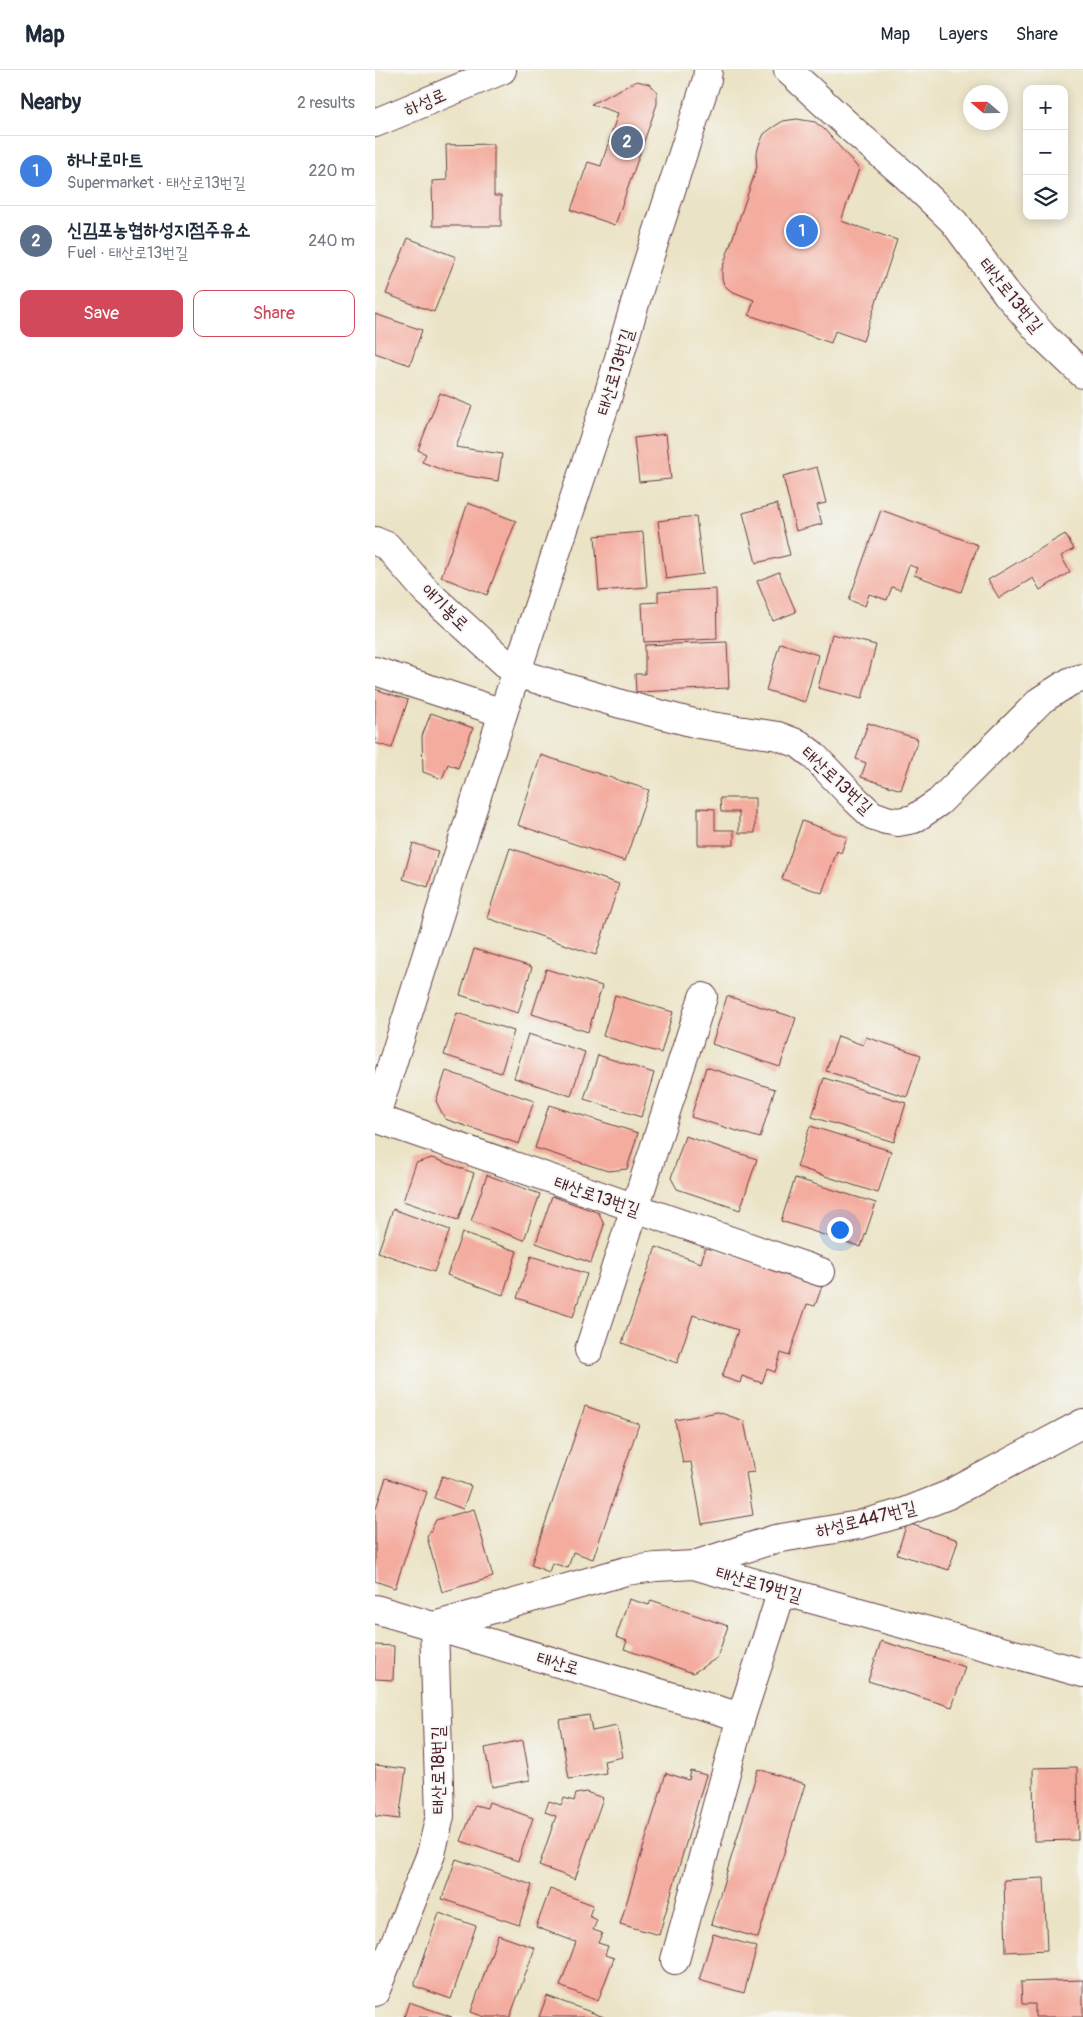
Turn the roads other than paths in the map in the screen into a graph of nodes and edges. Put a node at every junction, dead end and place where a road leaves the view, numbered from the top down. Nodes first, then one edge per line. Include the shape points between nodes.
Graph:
1 (502, 70) edge
2 (708, 70) edge
3 (788, 70) edge
4 (375, 123) edge
5 (1083, 374) edge
6 (375, 541) edge
7 (375, 671) edge
8 (517, 673) junction
9 (1083, 678) edge
10 (503, 713) junction
11 (703, 997) dead end
12 (375, 1118) edge
13 (634, 1209) junction
14 (821, 1272) dead end
15 (589, 1350) dead end
16 (1083, 1423) edge
17 (694, 1565) junction
18 (782, 1591) junction
19 (375, 1609) edge
20 (434, 1626) junction
21 (1083, 1673) edge
22 (741, 1717) junction
23 (675, 1960) dead end
24 (375, 1992) edge

1 - 4 street, 하성로
2 - 8 street, 태산로13번길 via 607,399
3 - 5 street, 태산로13번길 via 954,222 1013,301 1044,337
6 - 8 street, 애기봉로 via 387,546 426,591
7 - 10 street
8 - 9 street, 태산로13번길 via 698,724 778,736 799,744 872,814 898,822 914,819 939,802 1041,700 1071,681
8 - 10 street, 태산로13번길
10 - 12 street, 태산로13번길
11 - 13 street
12 - 13 street, 태산로13번길
13 - 14 street, 태산로13번길
13 - 15 street
16 - 17 street, 하성로447번길 via 948,1495 905,1512 859,1525 775,1539
17 - 18 street, 태산로19번길
17 - 20 street, 태산로19번길 via 626,1571
18 - 21 street, 태산로19번길
18 - 22 street
19 - 20 street, 태산로
20 - 22 street, 태산로
20 - 24 street, 태산로18번길 via 440,1816 431,1854
22 - 23 street

